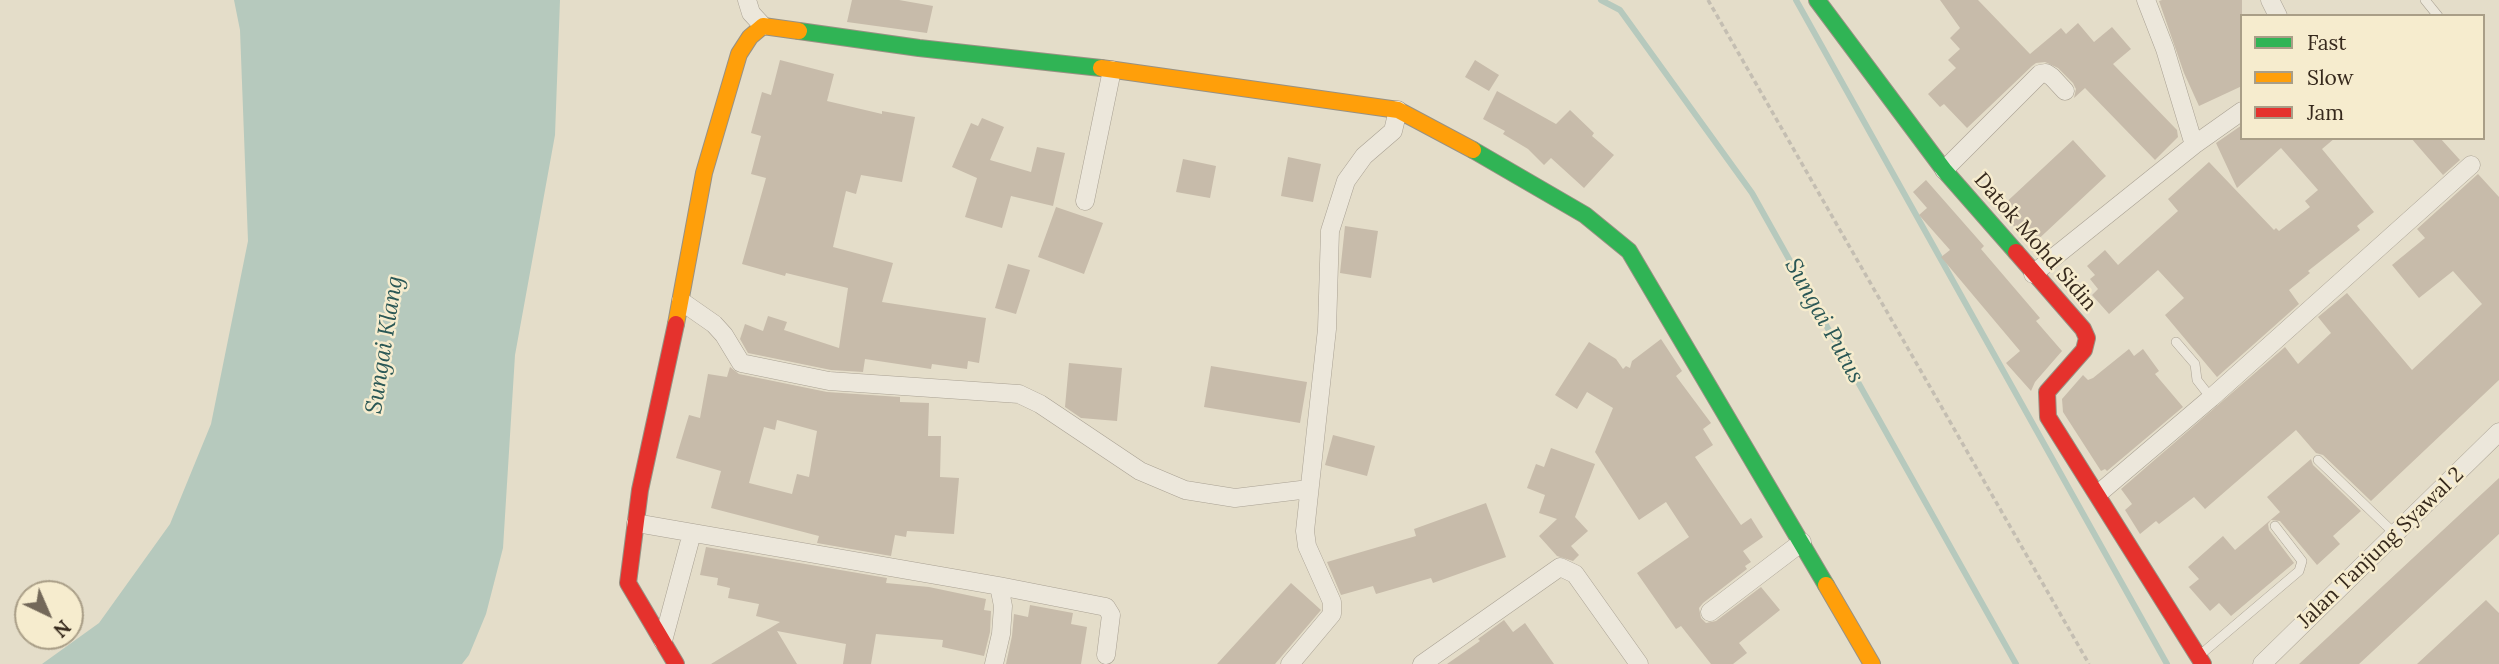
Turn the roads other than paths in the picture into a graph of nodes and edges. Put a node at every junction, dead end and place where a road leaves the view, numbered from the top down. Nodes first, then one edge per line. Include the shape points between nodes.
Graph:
1 (747, 0) edge
2 (2146, 0) edge
3 (2425, 0) edge
4 (1818, 1) edge
5 (2436, 14) edge
6 (763, 26) junction
7 (1112, 70) junction
8 (2065, 91) dead end
9 (1398, 110) junction
10 (2240, 112) edge
11 (2193, 145) junction
12 (2471, 165) dead end
13 (1944, 170) junction
14 (1085, 201) dead end
15 (2033, 274) junction
16 (681, 301) junction
17 (2176, 342) dead end
18 (2211, 398) junction
19 (2499, 432) edge
20 (2318, 460) dead end
21 (1309, 489) junction
22 (2098, 494) junction
23 (636, 523) junction
24 (2275, 526) dead end
25 (692, 533) junction
26 (2395, 534) junction
27 (1802, 542) junction
28 (999, 586) junction
29 (1710, 612) dead end
30 (663, 641) junction
31 (1106, 655) dead end
32 (2201, 660) edge
33 (676, 664) edge
34 (994, 664) edge
35 (1290, 664) edge
36 (1422, 664) edge
37 (1639, 664) edge
38 (1872, 664) edge
39 (2262, 664) edge

1 - 6 street
2 - 11 street
3 - 5 lane
4 - 13 street, Datok Mohd Sidin
6 - 7 street
6 - 16 street via 739,54 704,173
7 - 9 street
7 - 14 street
8 - 13 street via 2052,77 2040,74
9 - 21 street via 1393,131 1364,156 1346,181 1330,231 1326,329
9 - 27 street via 1585,215 1629,251
10 - 11 street
11 - 15 street
12 - 18 street
13 - 15 street, Datok Mohd Sidin
15 - 22 street, Datok Mohd Sidin via 2087,338 2084,350 2047,392 2046,402 2048,417
16 - 21 street via 714,324 741,363 830,381 1018,394 1041,404 1140,471 1185,490 1235,498
16 - 23 street
17 - 18 lane via 2195,364 2197,380
18 - 22 street
19 - 26 street, Jalan Tanjung Syawal 2
20 - 26 lane
21 - 35 street via 1307,547 1332,602 1332,614
22 - 32 street, Datok Mohd Sidin
23 - 25 street
23 - 30 street via 628,583
24 - 32 lane via 2302,561 2299,571
25 - 28 street
25 - 30 street
26 - 39 street, Jalan Tanjung Syawal 2
27 - 29 street
27 - 38 street
28 - 31 street via 1107,607 1111,615
28 - 34 street via 1003,606
30 - 33 street
36 - 37 street via 1560,567 1575,574

